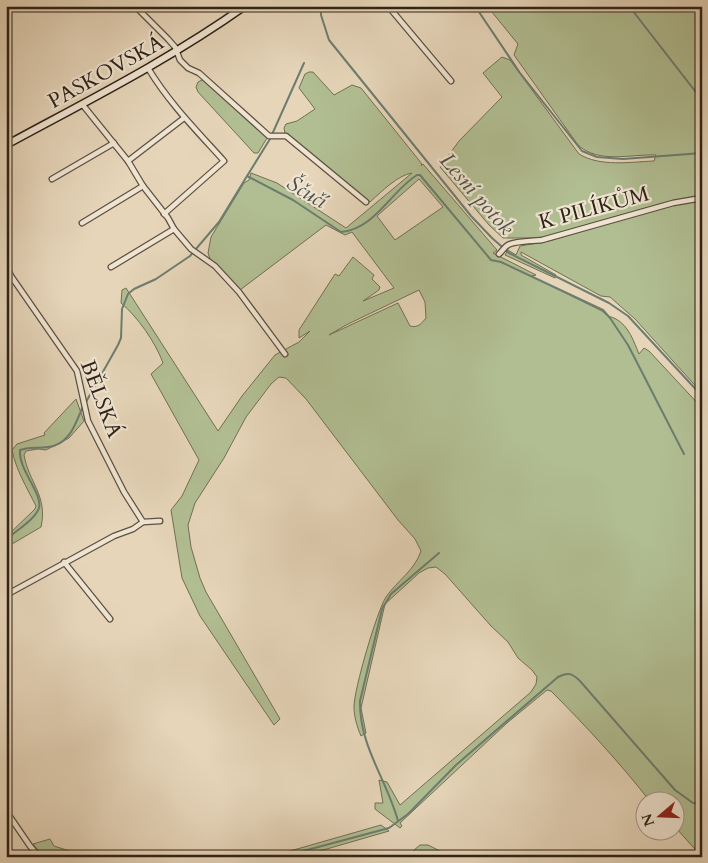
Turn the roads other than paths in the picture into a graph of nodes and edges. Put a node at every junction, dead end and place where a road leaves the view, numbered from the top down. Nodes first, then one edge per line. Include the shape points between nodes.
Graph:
1 (135, 6) edge
2 (244, 6) edge
3 (388, 6) edge
4 (176, 51) junction
5 (148, 68) junction
6 (451, 81) dead end
7 (82, 104) junction
8 (184, 118) junction
9 (114, 143) junction
10 (6, 145) edge
11 (128, 161) junction
12 (52, 179) dead end
13 (143, 186) junction
14 (702, 198) edge
15 (366, 202) dead end
16 (164, 214) junction
17 (82, 223) dead end
18 (174, 230) junction
19 (500, 253) dead end
20 (6, 265) edge
21 (111, 267) dead end
22 (285, 354) dead end
23 (160, 521) dead end
24 (143, 522) junction
25 (64, 562) junction
26 (6, 595) edge
27 (110, 619) dead end
28 (6, 811) edge
29 (39, 857) edge

1 - 4 street
2 - 4 street, PASKOVSKÁ
3 - 6 street
4 - 5 street, PASKOVSKÁ
4 - 15 street via 188,68 199,73 269,136 286,136
5 - 7 street, PASKOVSKÁ
5 - 8 street
7 - 9 street
7 - 10 street, PASKOVSKÁ
8 - 11 street
8 - 16 street via 224,161
9 - 11 street
9 - 12 street
11 - 13 street
13 - 16 street
13 - 17 street
14 - 19 street, K PILÍKŮM via 673,203 570,233 514,243
16 - 18 street
18 - 21 street
18 - 22 street via 240,292
20 - 24 street, BĚLSKÁ via 77,371 88,421
23 - 24 street
24 - 25 street
25 - 26 street
25 - 27 street
28 - 29 street

